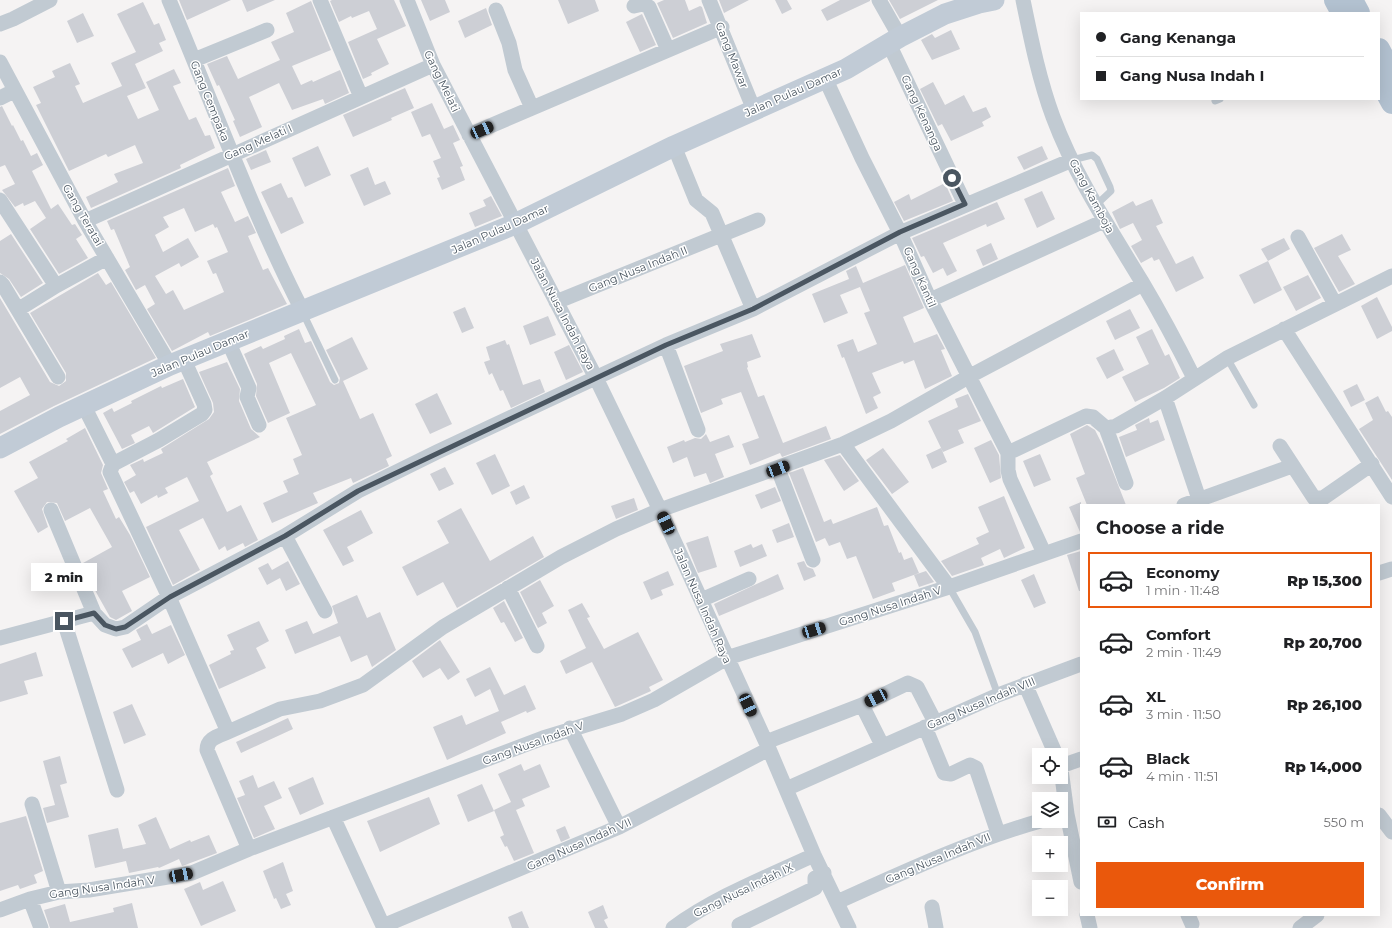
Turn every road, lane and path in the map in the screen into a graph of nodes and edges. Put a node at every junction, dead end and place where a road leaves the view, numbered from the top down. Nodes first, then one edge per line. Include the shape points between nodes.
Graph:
1 (50, 0) edge
2 (169, 0) edge
3 (320, 0) edge
4 (407, 0) edge
5 (709, 0) edge
6 (879, 0) edge
7 (994, 0) edge
8 (1023, 0) edge
9 (1334, 0) edge
10 (1352, 0) edge
11 (634, 6) dead end
12 (496, 10) dead end
13 (1341, 12) edge
14 (1358, 12) edge
15 (0, 24) edge
16 (722, 27) junction
17 (267, 30) dead end
18 (895, 40) junction
19 (668, 50) junction
20 (1380, 51) edge
21 (194, 60) junction
22 (0, 62) edge
23 (433, 65) junction
24 (1392, 73) edge
25 (825, 78) junction
26 (1380, 81) edge
27 (14, 91) junction
28 (361, 97) junction
29 (0, 98) edge
30 (1392, 102) edge
31 (532, 108) junction
32 (754, 110) junction
33 (470, 136) junction
34 (674, 146) junction
35 (231, 154) junction
36 (1072, 160) junction
37 (0, 200) edge
38 (965, 204) junction
39 (1095, 206) junction
40 (758, 220) dead end
41 (85, 221) junction
42 (1104, 221) junction
43 (515, 224) junction
44 (900, 232) junction
45 (721, 236) junction
46 (1298, 237) dead end
47 (107, 258) junction
48 (1391, 280) edge
49 (0, 282) edge
50 (1143, 284) junction
51 (56, 286) junction
52 (930, 300) junction
53 (556, 302) junction
54 (1335, 304) junction
55 (19, 309) junction
56 (753, 309) junction
57 (302, 310) junction
58 (1284, 329) junction
59 (228, 341) junction
60 (666, 345) junction
61 (1227, 358) junction
62 (177, 363) junction
63 (970, 376) junction
64 (58, 377) dead end
65 (596, 378) junction
66 (1194, 378) junction
67 (335, 380) dead end
68 (1164, 398) junction
69 (1254, 405) dead end
70 (84, 406) junction
71 (260, 425) dead end
72 (1106, 428) junction
73 (698, 430) dead end
74 (844, 444) junction
75 (1280, 446) dead end
76 (0, 448) edge
77 (1008, 453) junction
78 (113, 464) junction
79 (1372, 464) junction
80 (1292, 466) junction
81 (778, 469) junction
82 (1126, 484) dead end
83 (1392, 497) edge
84 (1200, 502) edge
85 (1189, 504) edge
86 (51, 510) dead end
87 (660, 510) junction
88 (285, 536) junction
89 (1080, 541) edge
90 (1044, 553) junction
91 (813, 560) dead end
92 (1392, 569) edge
93 (1380, 573) edge
94 (749, 579) dead end
95 (949, 587) junction
96 (508, 588) junction
97 (170, 597) junction
98 (701, 600) junction
99 (325, 611) dead end
100 (94, 613) junction
101 (64, 621) junction
102 (0, 638) edge
103 (537, 646) dead end
104 (727, 658) junction
105 (1080, 664) edge
106 (1025, 684) junction
107 (998, 695) junction
108 (862, 704) junction
109 (930, 724) junction
110 (570, 728) junction
111 (228, 732) junction
112 (882, 745) junction
113 (767, 746) junction
114 (1053, 748) edge
115 (1080, 759) edge
116 (1068, 765) edge
117 (786, 789) junction
118 (117, 790) dead end
119 (32, 804) dead end
120 (1380, 816) edge
121 (333, 817) junction
122 (1032, 823) edge
123 (619, 827) junction
124 (1068, 828) edge
125 (1392, 832) edge
126 (998, 833) junction
127 (249, 849) junction
128 (814, 855) junction
129 (824, 873) junction
130 (1080, 878) edge
131 (60, 892) junction
132 (30, 898) junction
133 (838, 902) junction
134 (932, 907) dead end
135 (0, 910) edge
136 (1088, 916) edge
137 (1316, 916) edge
138 (739, 925) dead end
139 (384, 927) edge
140 (41, 928) edge
141 (673, 928) edge
142 (850, 928) edge
143 (936, 928) edge
144 (1090, 928) edge
145 (1300, 928) edge

1 - 15 street
2 - 21 street, Gang Cempaka
3 - 28 street
4 - 23 street, Gang Melati
5 - 16 street, Gang Mawar
6 - 18 street, Gang Kenanga
7 - 18 street, Jalan Pulau Damar via 945,14
8 - 36 street, Gang Kamboja via 1037,64 1053,118
9 - 13 main road
10 - 14 main road
11 - 19 street via 643,4 649,7
12 - 31 street via 509,43 515,70
16 - 19 street
16 - 32 street, Gang Mawar
17 - 21 street
18 - 25 street, Jalan Pulau Damar via 846,69
18 - 38 street, Gang Kenanga
19 - 31 street
20 - 24 main road
21 - 35 street, Gang Cempaka
22 - 27 street, Gang Teratai
23 - 28 street, Gang Melati I
23 - 33 street, Gang Melati
25 - 32 street, Jalan Pulau Damar
25 - 44 street, Gang Kantil
26 - 30 main road
27 - 29 street
27 - 41 street, Gang Teratai
28 - 35 street, Gang Melati I
31 - 33 street
32 - 34 street, Jalan Pulau Damar
33 - 43 street, Gang Melati
34 - 43 street, Jalan Pulau Damar
34 - 45 street via 696,200 712,213
35 - 41 street, Gang Melati I
35 - 57 street, Gang Cempaka
36 - 38 street
36 - 39 street, Gang Kamboja
36 - 39 lane via 1092,155 1097,159 1111,191
37 - 51 street
38 - 44 street
39 - 42 street, Gang Kamboja
40 - 45 street, Gang Nusa Indah II
41 - 47 street, Gang Teratai
42 - 50 street, Gang Kamboja
42 - 52 street
43 - 53 street, Jalan Nusa Indah Raya
43 - 57 street, Jalan Pulau Damar
44 - 52 street, Gang Kantil
44 - 56 street
45 - 53 street, Gang Nusa Indah II
45 - 56 street
46 - 54 street
47 - 51 street
47 - 62 street, Gang Teratai
48 - 54 street
49 - 55 street
50 - 63 street
50 - 66 street, Gang Kamboja
51 - 55 street
52 - 63 street, Gang Kantil
53 - 65 street, Jalan Nusa Indah Raya
54 - 58 street
55 - 64 street
56 - 60 street
57 - 59 street, Jalan Pulau Damar
57 - 67 lane
58 - 61 street
58 - 79 street
59 - 62 street, Jalan Pulau Damar
59 - 71 street via 249,388 247,397
60 - 65 street
60 - 73 street
61 - 66 street
61 - 69 lane
62 - 70 street, Jalan Pulau Damar
62 - 78 street, Gang Teratai via 204,404 205,410 200,417
63 - 74 street via 891,421
63 - 77 street, Gang Kantil
65 - 87 street, Jalan Nusa Indah Raya
65 - 88 street via 358,491
66 - 68 street
68 - 72 street via 1116,426
68 - 84 street
70 - 76 street, Jalan Pulau Damar
70 - 78 street
72 - 77 street via 1093,417 1086,416
72 - 82 street
74 - 81 street
74 - 95 street
75 - 80 street
77 - 90 street via 1010,479
78 - 97 street via 110,467 111,476
79 - 80 street via 1320,499 1314,498
79 - 83 street
80 - 84 street
81 - 87 street
81 - 91 street
84 - 85 street
86 - 100 street
87 - 96 street via 561,556
87 - 98 street, Jalan Nusa Indah Raya
88 - 97 street
88 - 99 street
89 - 90 street, Gang Nusa Indah V
90 - 95 street, Gang Nusa Indah V
92 - 93 street
94 - 98 street
95 - 104 street, Gang Nusa Indah V
95 - 107 lane via 975,632
96 - 103 street
96 - 111 street via 443,627 363,685 320,701 280,709
97 - 100 street via 125,627 116,629 105,625
97 - 111 street
98 - 104 street, Jalan Nusa Indah Raya
100 - 101 street
101 - 102 street
101 - 118 street
104 - 110 street, Gang Nusa Indah V via 654,700 606,719
104 - 113 street, Jalan Nusa Indah Raya
105 - 106 street, Gang Nusa Indah VIII
106 - 107 street, Gang Nusa Indah VIII
106 - 114 street
107 - 109 street, Gang Nusa Indah VIII
108 - 109 street via 908,683 917,687
108 - 112 street
108 - 113 street
109 - 112 street, Gang Nusa Indah VIII
109 - 126 street via 944,773 951,774 970,765 976,768
110 - 121 street, Gang Nusa Indah V
110 - 123 street
111 - 127 street via 210,740 207,750
112 - 117 street, Gang Nusa Indah VIII
113 - 117 street, Jalan Nusa Indah Raya
113 - 123 street, Gang Nusa Indah VII
115 - 116 street
117 - 128 street, Jalan Nusa Indah Raya
119 - 131 street
120 - 125 street
121 - 127 street, Gang Nusa Indah V
121 - 139 street
122 - 126 street, Gang Nusa Indah VII
123 - 139 street, Gang Nusa Indah VII
124 - 130 street
126 - 133 street, Gang Nusa Indah VII via 955,849
127 - 131 street, Gang Nusa Indah V via 192,873 89,890
128 - 129 street, Jalan Nusa Indah Raya
128 - 141 street, Gang Nusa Indah IX via 740,889
129 - 133 street, Jalan Nusa Indah Raya
129 - 138 street via 815,878 815,888
131 - 132 street, Gang Nusa Indah V
132 - 135 street, Gang Nusa Indah V
132 - 140 street
133 - 142 street, Jalan Nusa Indah Raya
134 - 143 street
136 - 144 street
137 - 145 street

